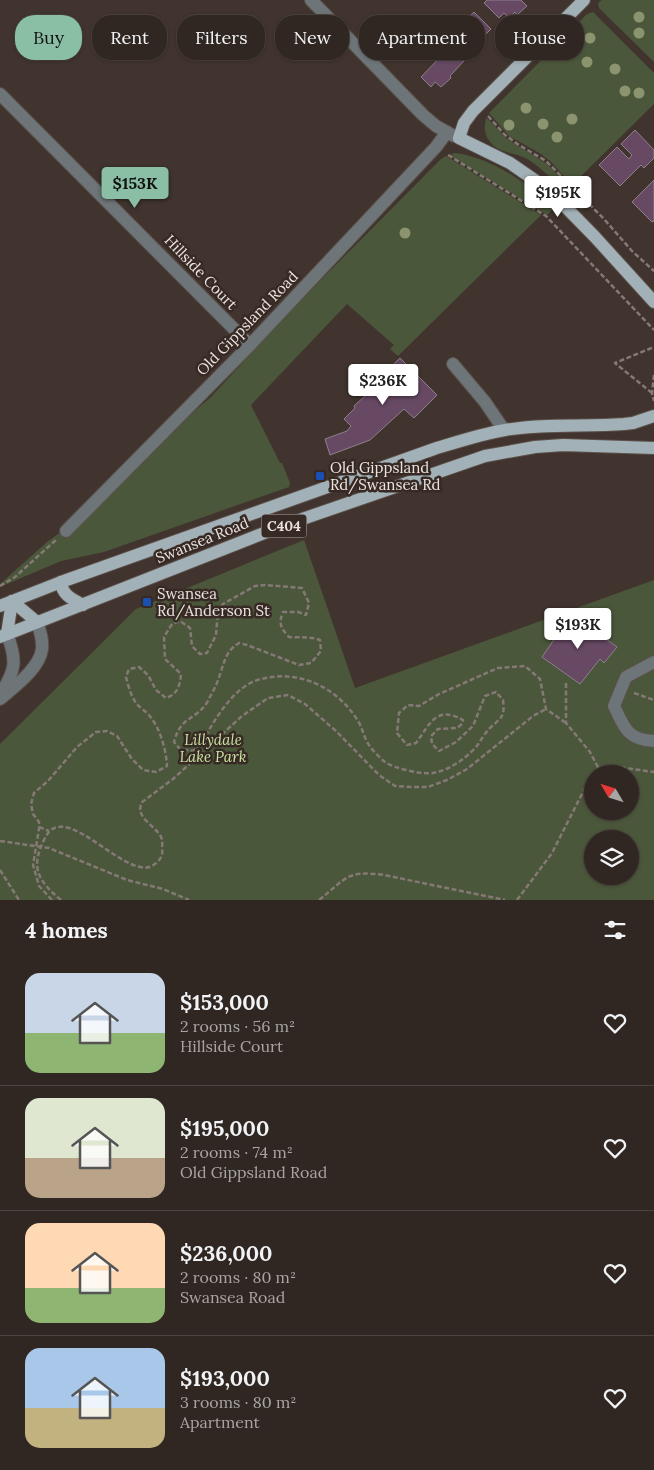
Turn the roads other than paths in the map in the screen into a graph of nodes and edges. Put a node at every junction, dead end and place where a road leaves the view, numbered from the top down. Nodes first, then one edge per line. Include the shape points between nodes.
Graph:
1 (311, 0) edge
2 (584, 0) edge
3 (0, 94) edge
4 (453, 135) junction
5 (654, 302) edge
6 (250, 345) junction
7 (453, 364) dead end
8 (654, 416) edge
9 (504, 430) junction
10 (654, 448) edge
11 (66, 531) road end
12 (61, 582) junction
13 (6, 604) edge
14 (83, 605) junction
15 (37, 622) junction
16 (4, 636) edge
17 (654, 662) edge
18 (0, 697) edge
19 (654, 741) edge

1 - 4 street via 423,115
2 - 4 main road, Old Gippsland Road
3 - 6 street, Hillside Court
4 - 5 main road via 510,163 549,190
4 - 6 street, Old Gippsland Road via 436,147
6 - 11 street, Old Gippsland Road
7 - 9 street
8 - 9 main road, Swansea Road / C404 via 624,424
9 - 12 main road, Swansea Road / C404 via 434,450
10 - 14 main road, Swansea Road / C404 via 563,445 485,456 282,526
12 - 13 main road, Swansea Road / C404
12 - 14 main road via 67,596
13 - 15 main road
13 - 16 main road
14 - 15 main road, Swansea Road / C404
15 - 16 main road, Swansea Road / C404
15 - 18 street via 42,651 28,674
16 - 18 street via 15,657 10,680
17 - 19 street via 626,677 614,706 626,732

